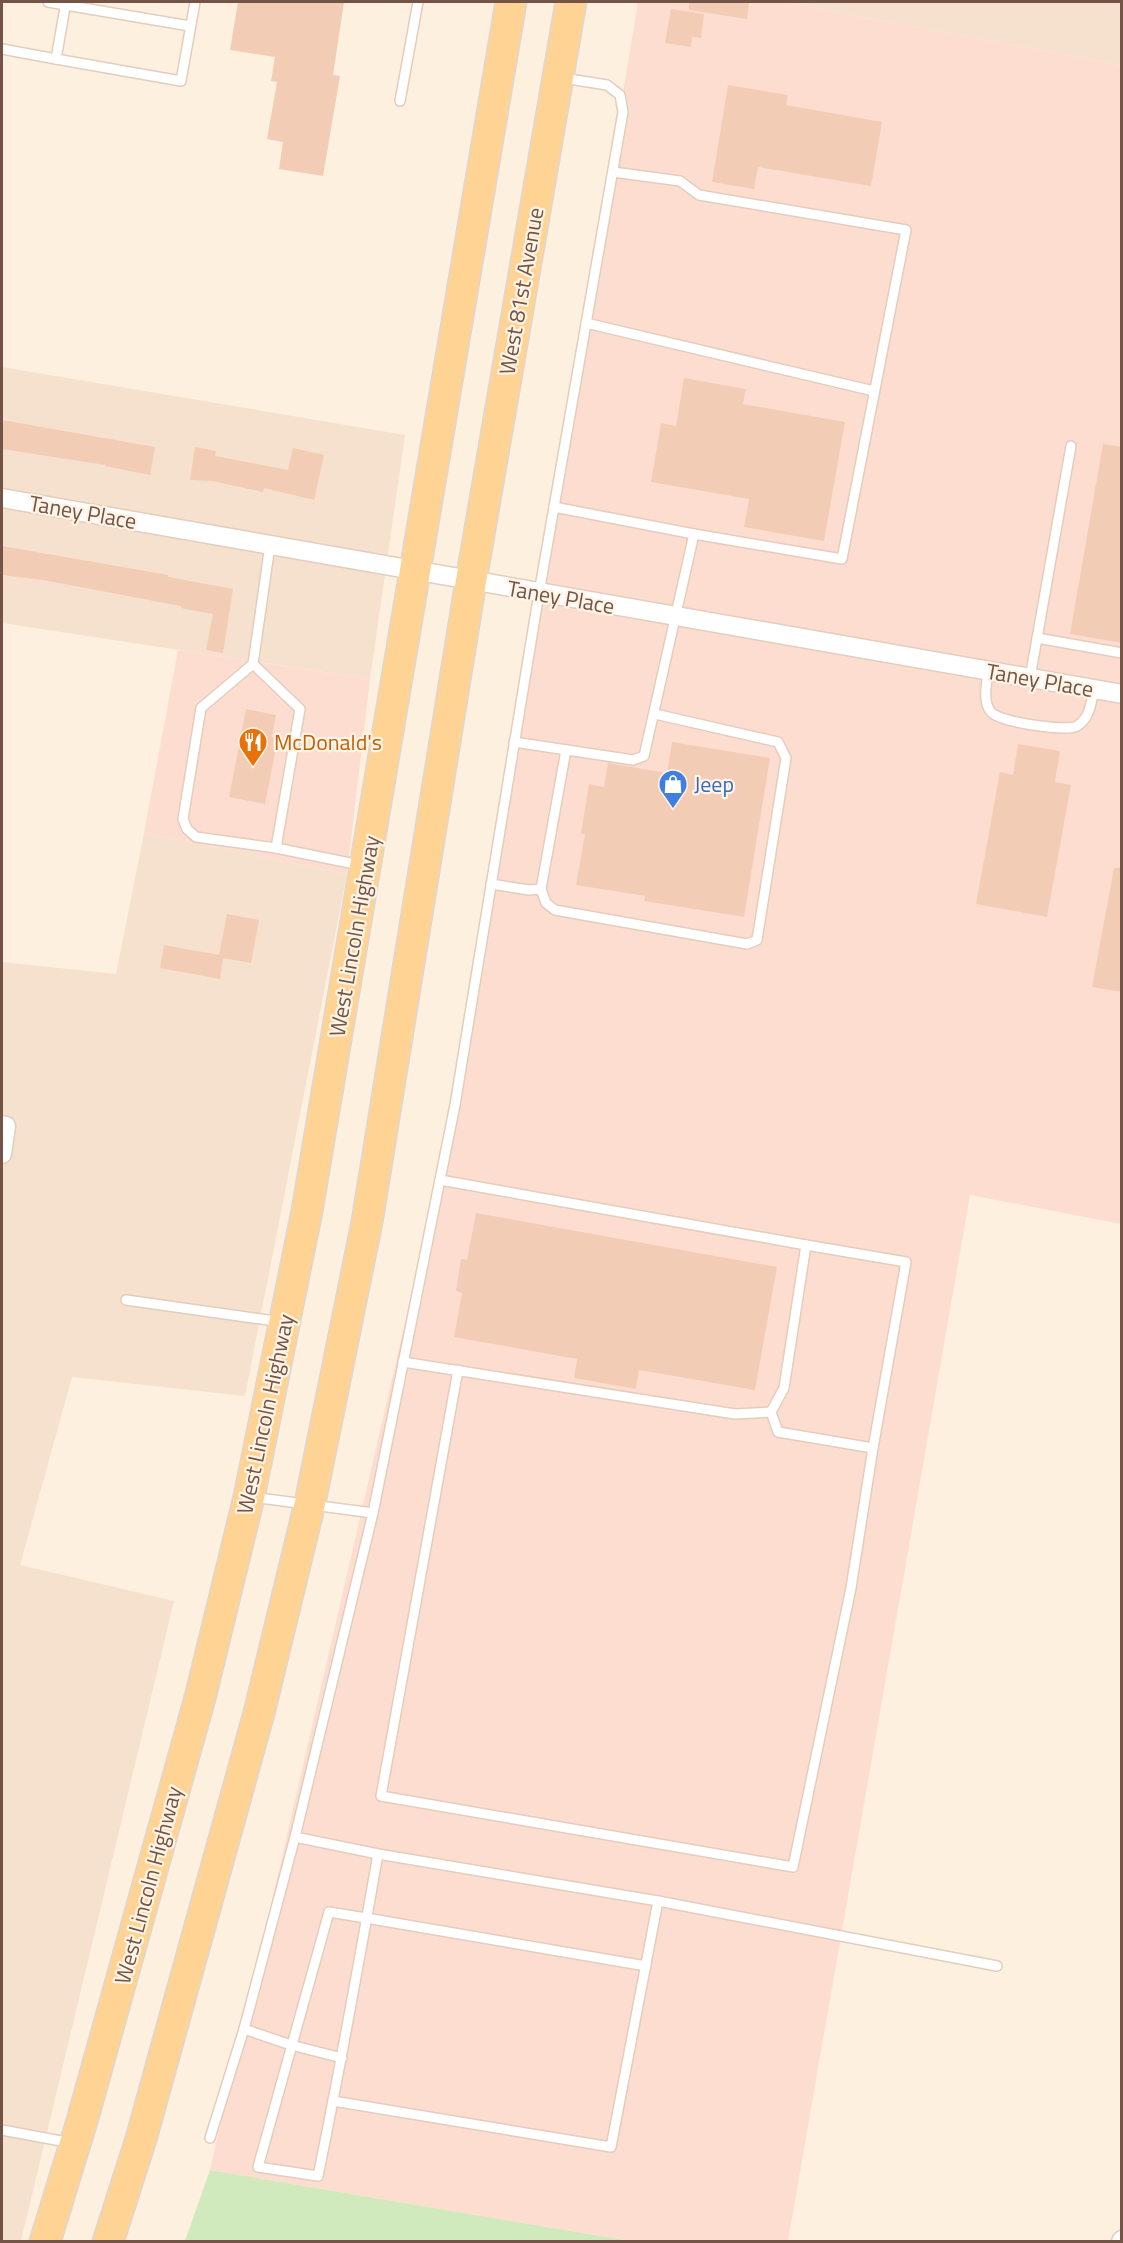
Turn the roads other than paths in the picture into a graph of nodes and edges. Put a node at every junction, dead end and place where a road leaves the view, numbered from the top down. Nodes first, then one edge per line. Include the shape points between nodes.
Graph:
1 (48, 2) edge
2 (195, 2) edge
3 (418, 2) edge
4 (511, 2) edge
5 (571, 2) edge
6 (66, 3) edge
7 (190, 26) junction
8 (2, 50) edge
9 (56, 59) junction
10 (558, 77) junction
11 (400, 101) dead end
12 (613, 172) junction
13 (586, 323) junction
14 (874, 391) junction
15 (1071, 446) dead end
16 (2, 498) edge
17 (554, 507) junction
18 (694, 534) junction
19 (270, 545) junction
20 (416, 571) junction
21 (471, 581) junction
22 (539, 593) junction
23 (676, 617) junction
24 (1037, 638) junction
25 (1122, 653) edge
26 (253, 664) junction
27 (988, 671) junction
28 (1030, 678) junction
29 (1094, 689) junction
30 (1122, 694) edge
31 (655, 714) junction
32 (514, 742) junction
33 (566, 750) junction
34 (276, 848) junction
35 (366, 866) junction
36 (491, 884) junction
37 (541, 889) junction
38 (4, 1126) edge
39 (2, 1154) edge
40 (440, 1180) junction
41 (806, 1245) junction
42 (126, 1300) dead end
43 (284, 1322) junction
44 (404, 1362) junction
45 (458, 1370) junction
46 (771, 1412) junction
47 (873, 1448) junction
48 (249, 1497) junction
49 (310, 1503) junction
50 (373, 1513) junction
51 (295, 1837) junction
52 (378, 1854) junction
53 (658, 1901) junction
54 (366, 1918) junction
55 (646, 1966) junction
56 (997, 1966) dead end
57 (244, 2029) junction
58 (291, 2045) junction
59 (342, 2058) junction
60 (333, 2101) junction
61 (2, 2130) edge
62 (210, 2138) dead end
63 (74, 2144) junction
64 (45, 2241) edge
65 (108, 2241) edge

1 - 6 lane
2 - 7 lane
3 - 11 lane
4 - 20 main road
5 - 10 main road, West 81st Avenue
6 - 7 lane
6 - 9 lane
7 - 9 lane via 181,81
8 - 9 lane
10 - 12 lane via 607,85 620,95 623,112
10 - 21 main road, West 81st Avenue
12 - 13 lane
12 - 14 lane via 680,181 699,195 906,230
13 - 14 lane
13 - 17 lane
14 - 18 lane via 842,559
15 - 24 lane
16 - 19 street, Taney Place
17 - 18 lane
17 - 22 lane
18 - 23 lane
19 - 20 street, Taney Place
19 - 26 lane
20 - 21 street, Taney Place
20 - 35 main road, West Lincoln Highway
21 - 22 street, Taney Place
21 - 49 main road via 367,1222
22 - 23 street, Taney Place
22 - 32 lane
23 - 27 street, Taney Place
23 - 31 lane
24 - 25 lane
24 - 28 lane
26 - 34 lane via 300,709
26 - 34 lane via 201,708 183,819 196,837
27 - 28 street, Taney Place
27 - 29 lane via 986,702 1000,719 1075,728 1087,718
28 - 29 street, Taney Place
29 - 30 street, Taney Place
31 - 33 lane via 644,756 633,760
31 - 37 lane via 778,742 786,758 757,940 747,944 555,910 546,903
32 - 33 lane
32 - 36 lane
33 - 37 lane
34 - 35 lane
35 - 43 main road, West Lincoln Highway
36 - 37 lane
36 - 40 lane
38 - 39 street
40 - 41 lane
40 - 44 lane
41 - 46 lane via 784,1388
41 - 47 lane via 906,1262
42 - 43 lane
43 - 48 main road, West Lincoln Highway
44 - 45 lane
44 - 50 lane
45 - 46 lane via 735,1414
45 - 47 lane via 381,1796 793,1867 851,1588
46 - 47 lane via 778,1432
48 - 49 lane
48 - 63 main road, West Lincoln Highway via 200,1698
49 - 50 lane
49 - 65 main road via 259,1713 141,2139
50 - 51 lane
51 - 52 lane
51 - 57 lane
52 - 53 lane
52 - 54 lane
53 - 55 lane
53 - 56 lane
54 - 55 lane
54 - 58 lane via 330,1912
54 - 59 lane
55 - 60 lane via 611,2147
57 - 58 lane
57 - 62 lane
58 - 59 lane
58 - 60 lane via 258,2167 318,2176
59 - 60 lane
61 - 63 lane
63 - 64 main road, West Lincoln Highway

